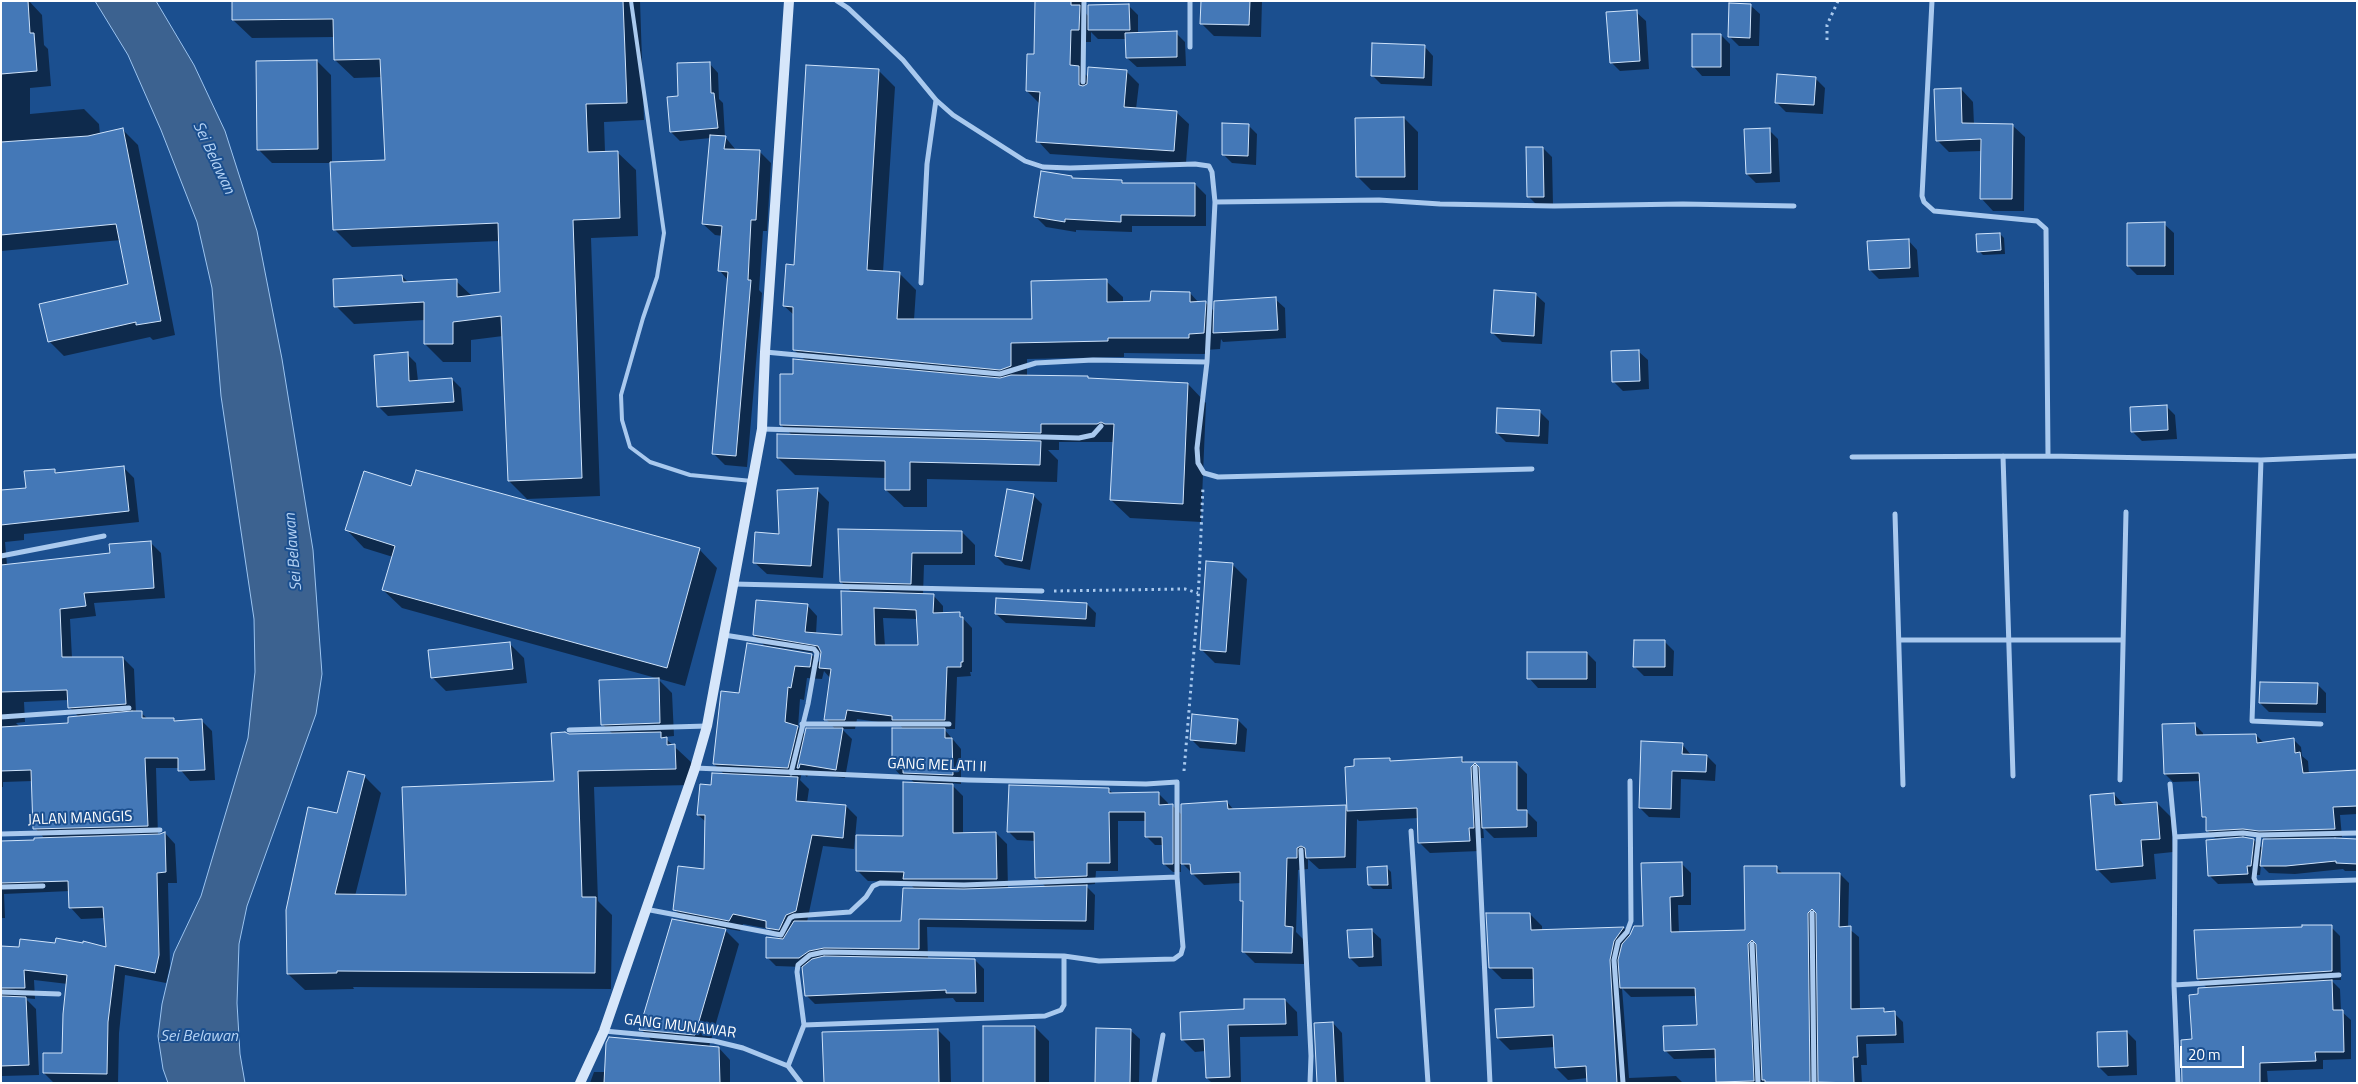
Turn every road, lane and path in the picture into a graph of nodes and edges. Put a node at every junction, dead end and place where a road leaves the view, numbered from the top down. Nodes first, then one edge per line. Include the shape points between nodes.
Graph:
1 (632, 1) edge
2 (790, 1) edge
3 (837, 1) edge
4 (1084, 1) edge
5 (1190, 1) edge
6 (1838, 1) edge
7 (1932, 1) edge
8 (1827, 40) dead end
9 (1190, 47) dead end
10 (1083, 82) dead end
11 (936, 100) junction
12 (1214, 202) junction
13 (1794, 206) dead end
14 (921, 284) dead end
15 (765, 352) junction
16 (1208, 362) junction
17 (1101, 426) dead end
18 (762, 429) junction
19 (2003, 456) junction
20 (2048, 456) junction
21 (2357, 456) edge
22 (1852, 457) dead end
23 (2261, 460) junction
24 (1532, 469) dead end
25 (1204, 473) junction
26 (754, 481) junction
27 (2126, 512) dead end
28 (1895, 514) dead end
29 (104, 536) dead end
30 (1, 556) edge
31 (733, 584) junction
32 (1042, 591) joint
33 (1198, 592) junction
34 (724, 634) junction
35 (2009, 639) junction
36 (1898, 640) junction
37 (2123, 640) junction
38 (129, 708) dead end
39 (1, 717) edge
40 (802, 724) junction
41 (949, 724) dead end
42 (2321, 724) dead end
43 (707, 726) junction
44 (569, 730) dead end
45 (1475, 767) dead end
46 (695, 768) junction
47 (791, 772) junction
48 (2013, 776) dead end
49 (2120, 780) dead end
50 (1630, 781) dead end
51 (1177, 782) junction
52 (2170, 784) dead end
53 (1903, 785) dead end
54 (160, 830) dead end
55 (1411, 831) dead end
56 (2357, 833) edge
57 (1, 834) edge
58 (2259, 835) junction
59 (2175, 836) junction
60 (1301, 850) dead end
61 (1177, 877) junction
62 (2357, 880) edge
63 (43, 886) dead end
64 (1, 887) edge
65 (645, 909) junction
66 (1812, 913) dead end
67 (1752, 944) dead end
68 (1064, 956) junction
69 (2339, 975) dead end
70 (2174, 985) junction
71 (1, 992) edge
72 (59, 994) dead end
73 (804, 1025) junction
74 (604, 1031) junction
75 (1163, 1035) dead end
76 (788, 1066) junction
77 (580, 1083) edge
78 (801, 1083) edge
79 (1154, 1083) edge
80 (1310, 1083) edge
81 (1428, 1083) edge
82 (1490, 1083) edge
83 (1623, 1083) edge
84 (1758, 1083) edge
85 (1814, 1083) edge
86 (2178, 1083) edge

1 - 26 lane via 664,233 657,277 621,395 622,420 630,447 650,462 690,475
2 - 15 street
3 - 11 street via 903,60
4 - 10 street
5 - 9 street
6 - 8 path via 1827,25
7 - 20 street via 1922,196 1934,211 2037,221 2046,229
11 - 12 street via 1024,162 1044,167 1209,166
11 - 14 street via 926,164
12 - 13 street via 1379,200 1554,206
12 - 16 street
15 - 16 street via 1000,374 1036,363 1093,360
15 - 18 street
16 - 25 street via 1197,448 1198,463
17 - 18 street via 1093,434 1079,438
18 - 26 street
19 - 20 street
19 - 22 street
19 - 35 street
20 - 23 street
21 - 23 street
23 - 42 street via 2252,722
24 - 25 street via 1218,477
25 - 33 path
26 - 31 street
27 - 37 street
28 - 36 street
29 - 30 street
31 - 32 street
31 - 34 street
32 - 33 path via 1185,589
33 - 51 path via 1185,768
34 - 40 street via 814,649 816,661
34 - 43 street
35 - 36 street
35 - 37 street
35 - 48 street
36 - 53 street
37 - 49 street
38 - 39 street
40 - 41 street
40 - 47 street
43 - 44 street
43 - 46 street
45 - 82 street
46 - 47 street, GANG MELATI II
46 - 65 street
47 - 51 street, GANG MELATI II via 968,780
50 - 83 street via 1632,921 1618,942 1614,960
51 - 61 street
52 - 59 street
54 - 57 street, JALAN MANGGIS
55 - 81 street
56 - 58 street
58 - 59 street
58 - 62 street via 2256,883
59 - 70 street
60 - 80 street
61 - 65 street via 964,885 880,883 873,886 866,898 850,912 794,916 782,935
61 - 68 street via 1183,947 1181,954 1174,959 1099,961
63 - 64 street
65 - 74 street
66 - 85 street
67 - 84 street
68 - 73 street via 1064,1005 1053,1014
68 - 73 street via 824,952 810,955 801,961 797,972
69 - 70 street
70 - 86 street
71 - 72 street
73 - 76 street
74 - 76 street, GANG MUNAWAR via 714,1041 743,1048
74 - 77 street
75 - 79 street
76 - 78 street

